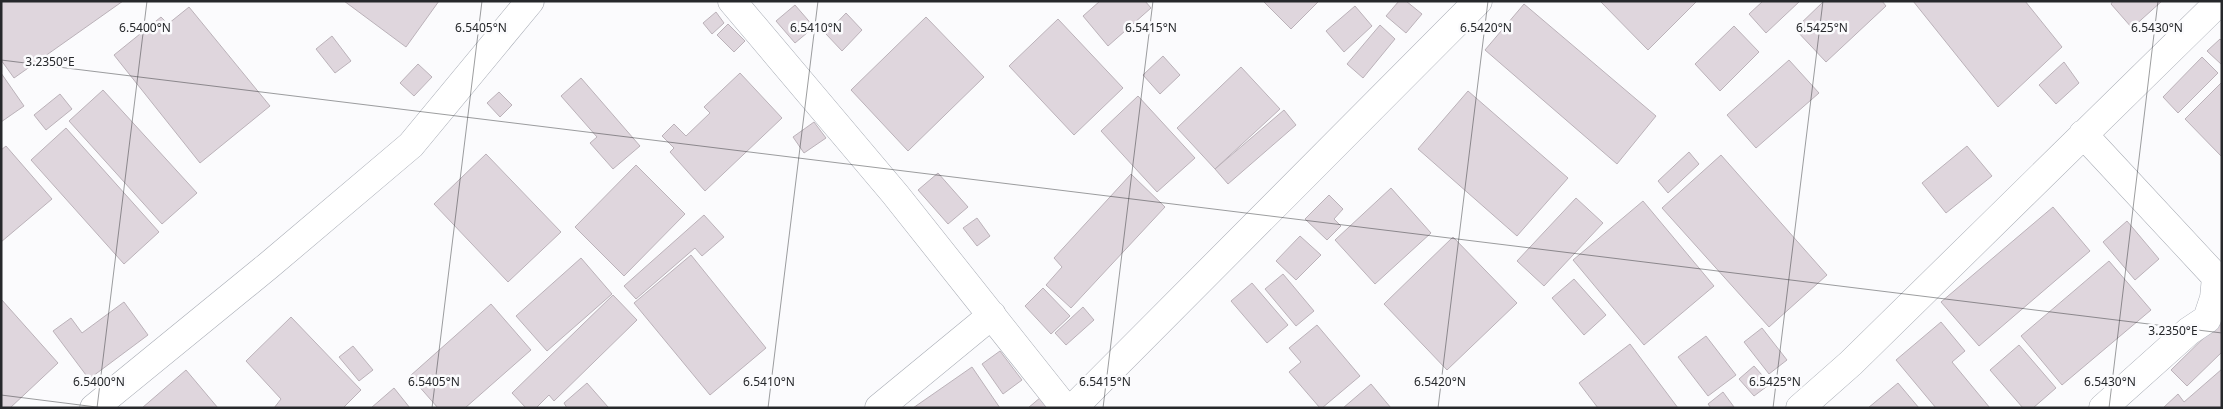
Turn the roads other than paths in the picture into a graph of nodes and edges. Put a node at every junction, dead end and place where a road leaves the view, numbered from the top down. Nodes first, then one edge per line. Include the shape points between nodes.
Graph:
1 (530, 1) edge
2 (1478, 1) edge
3 (2220, 1) edge
4 (744, 5) edge
5 (2083, 134) junction
6 (992, 315) junction
7 (94, 408) edge
8 (879, 408) edge
9 (1065, 408) edge
10 (1073, 408) edge
11 (1800, 408) edge
12 (2104, 408) edge

1 - 7 street via 411,145
2 - 10 street
3 - 5 street
4 - 6 street
5 - 11 street via 1851,363
5 - 12 street via 2216,277 2207,319 2189,331
6 - 8 street
6 - 9 street

